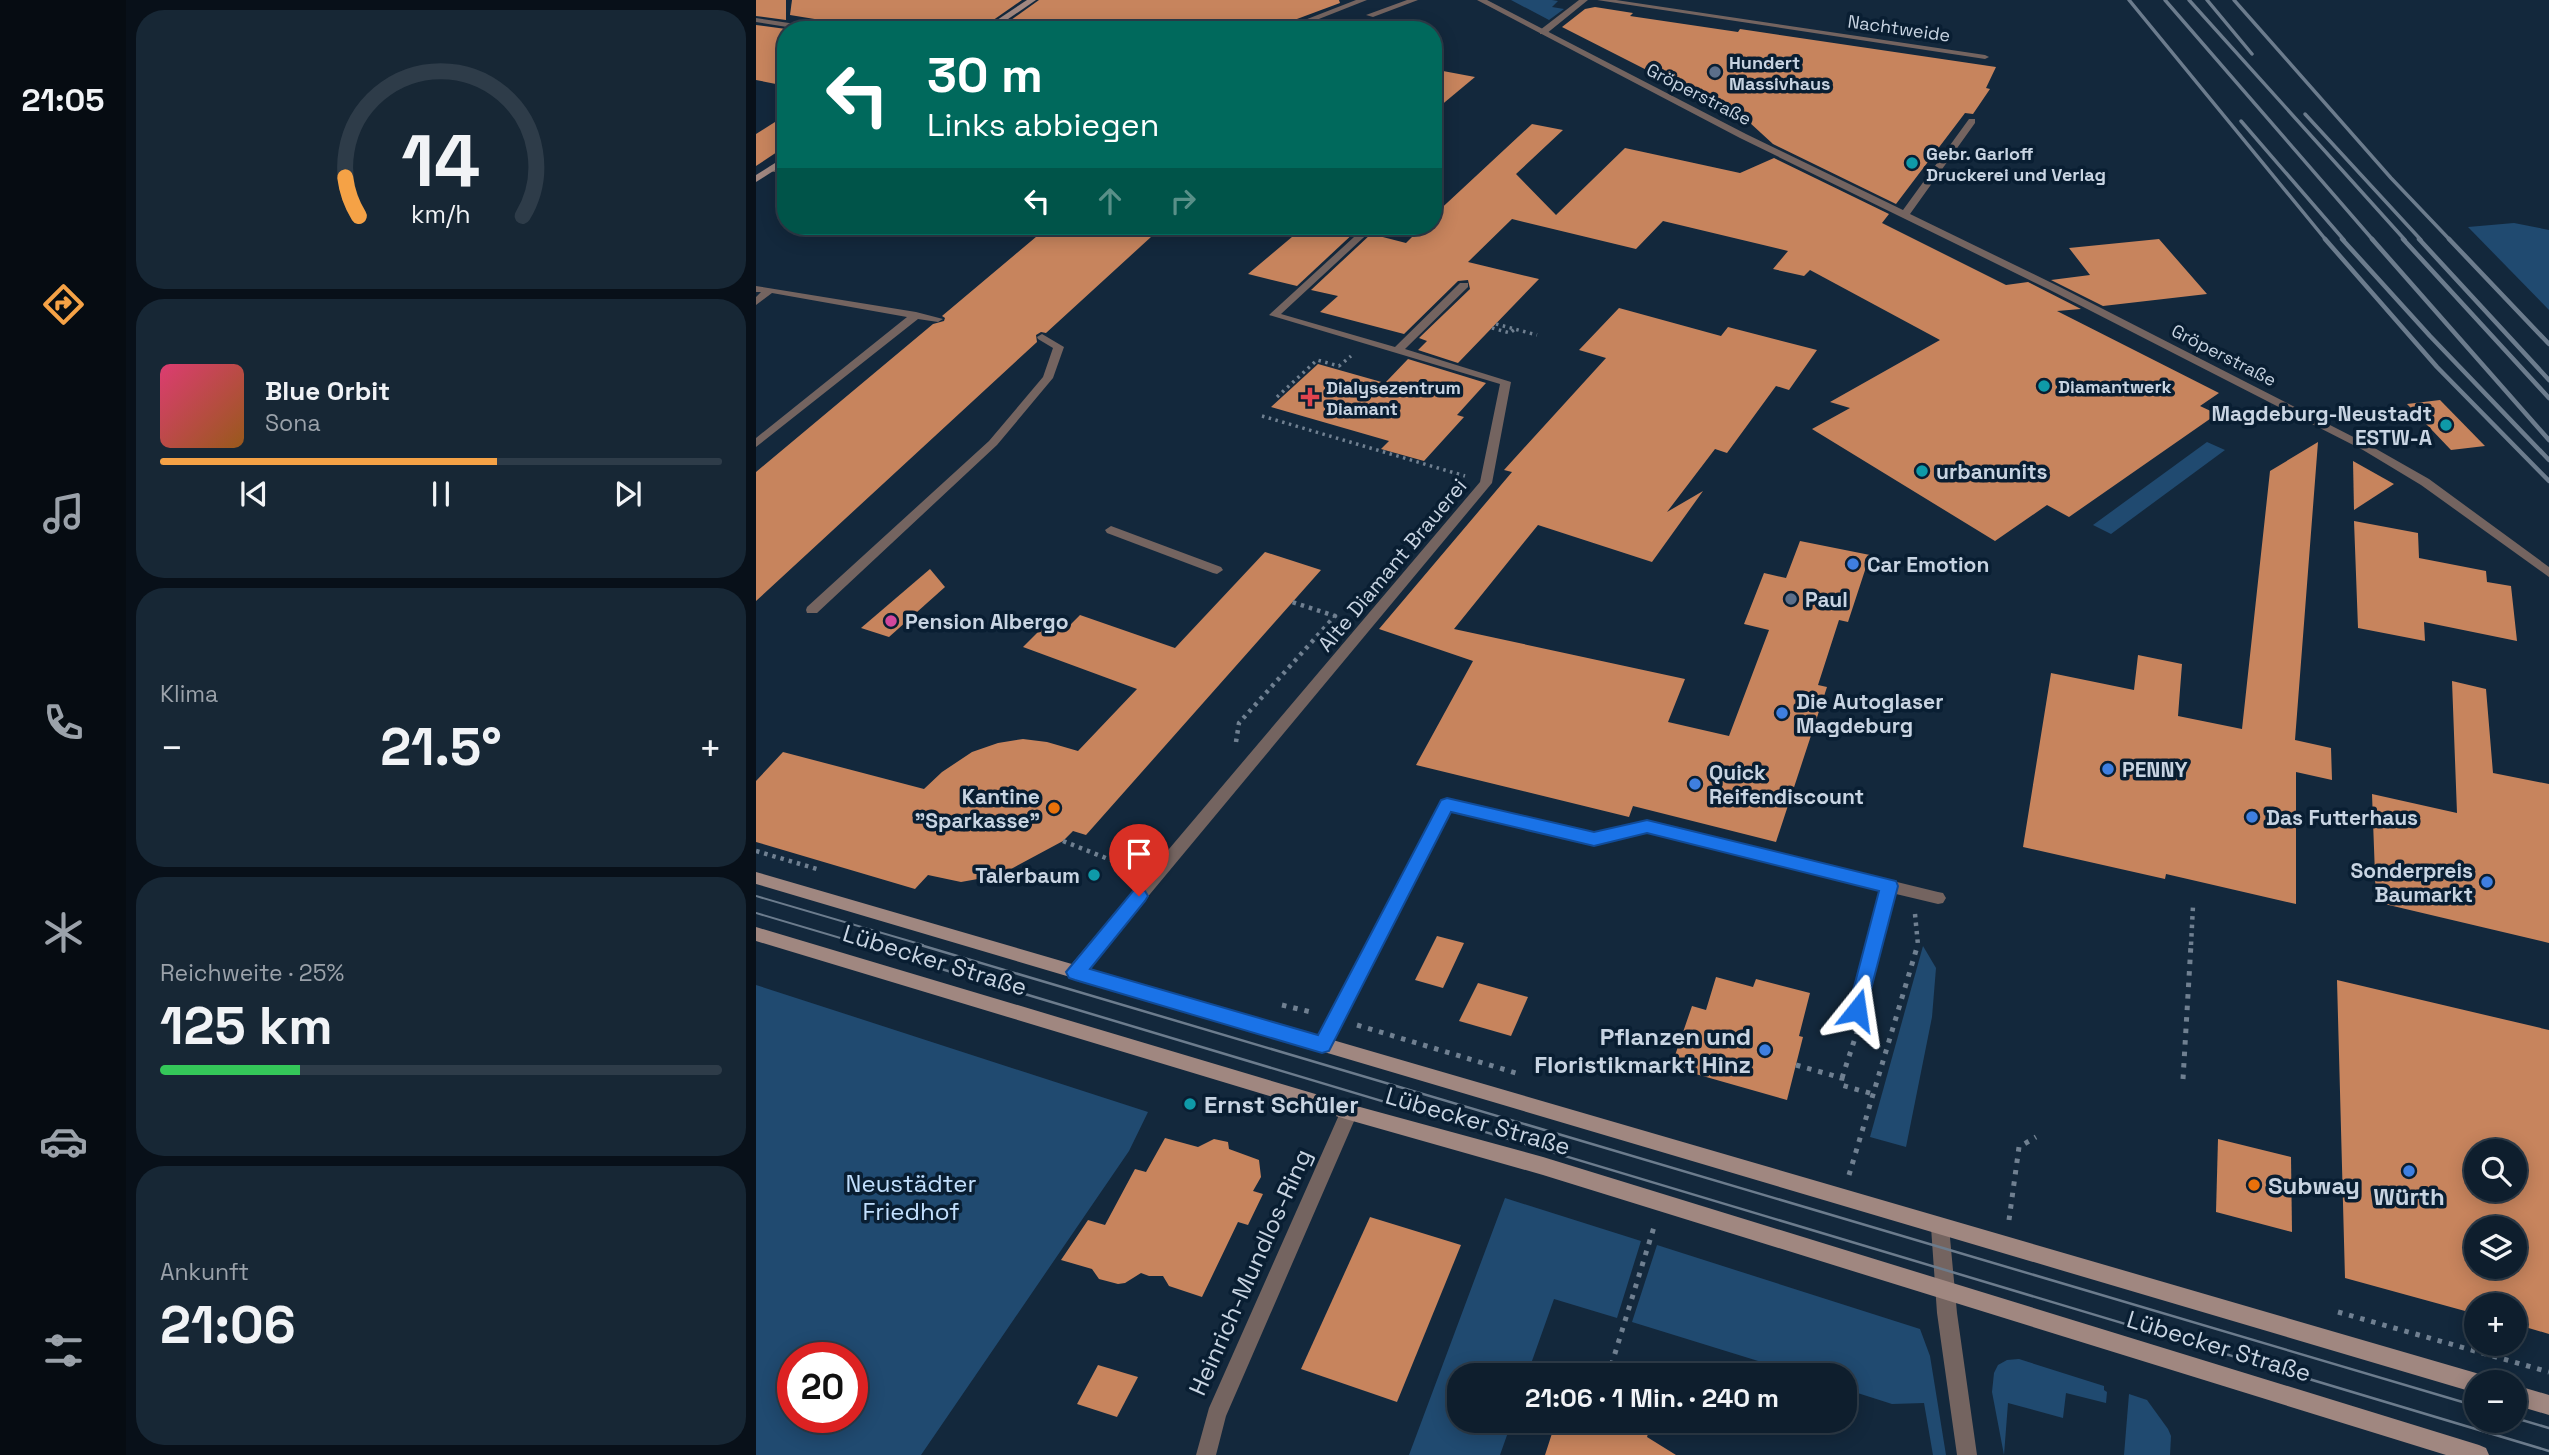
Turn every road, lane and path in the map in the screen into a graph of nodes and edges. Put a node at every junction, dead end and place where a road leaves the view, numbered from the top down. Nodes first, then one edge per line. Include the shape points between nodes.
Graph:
1 (1032, 0) edge
2 (1363, 0) edge
3 (1414, 0) edge
4 (1481, 0) edge
5 (1584, 0) edge
6 (1601, 0) edge
7 (1370, 15) dead end
8 (756, 20) edge
9 (1000, 21) edge
10 (1307, 21) edge
11 (777, 23) edge
12 (1543, 32) junction
13 (1985, 57) dead end
14 (1972, 121) dead end
15 (777, 165) edge
16 (772, 169) junction
17 (777, 170) edge
18 (756, 179) edge
19 (1904, 215) junction
20 (1361, 235) edge
21 (1464, 285) dead end
22 (756, 289) edge
23 (770, 290) junction
24 (756, 302) edge
25 (916, 316) junction
26 (938, 319) dead end
27 (1496, 324) dead end
28 (1492, 328) dead end
29 (1514, 329) junction
30 (1537, 335) dead end
31 (1042, 337) dead end
32 (1368, 342) junction
33 (1397, 351) junction
34 (1277, 397) dead end
35 (1262, 416) dead end
36 (756, 444) edge
37 (1486, 483) junction
38 (1111, 530) dead end
39 (1217, 570) dead end
40 (2549, 573) edge
41 (1292, 602) dead end
42 (1313, 609) dead end
43 (811, 610) dead end
44 (1063, 841) dead end
45 (1155, 877) junction
46 (756, 878) edge
47 (1889, 886) junction
48 (1912, 892) junction
49 (1938, 898) dead end
50 (2193, 906) dead end
51 (756, 934) edge
52 (1075, 972) junction
53 (1857, 1010) dead end
54 (1322, 1045) junction
55 (1796, 1065) dead end
56 (2183, 1079) dead end
57 (1873, 1094) junction
58 (1349, 1112) junction
59 (2036, 1137) dead end
60 (1844, 1198) junction
61 (1656, 1219) dead end
62 (2010, 1220) dead end
63 (1940, 1227) junction
64 (1944, 1289) junction
65 (2342, 1313) dead end
66 (1612, 1363) edge
67 (2549, 1371) edge
68 (2464, 1380) edge
69 (2527, 1399) edge
70 (2549, 1405) edge
71 (2442, 1450) edge
72 (1206, 1455) edge
73 (1968, 1455) edge
74 (2479, 1455) edge

1 - 9 main road
2 - 10 street
3 - 7 street
4 - 12 street, Gröperstraße
5 - 12 street
6 - 13 street, Nachtweide
8 - 11 street
12 - 19 street, Gröperstraße
14 - 19 street
15 - 16 main road
16 - 17 street
16 - 18 main road
19 - 40 street, Gröperstraße via 2386,458
20 - 32 street, Alte Diamant Brauerei via 1274,315
21 - 33 street
22 - 23 street
23 - 24 street
23 - 25 street
25 - 26 street
25 - 36 street
27 - 29 path
28 - 29 path via 1510,333
29 - 30 path
31 - 43 street via 1059,347 1048,378 993,443
32 - 33 street, Alte Diamant Brauerei
32 - 34 path via 1339,366 1317,360
33 - 37 street, Alte Diamant Brauerei via 1506,382
35 - 37 path
37 - 45 street, Alte Diamant Brauerei
38 - 39 street
41 - 42 path
44 - 45 path
45 - 52 street, Alte Diamant Brauerei
46 - 52 main road, Lübecker Straße
47 - 48 street
47 - 53 street
47 - 54 street via 1647,827 1594,839 1447,805
48 - 49 street
48 - 57 path via 1917,944
50 - 56 path
51 - 58 main road, Lübecker Straße
52 - 54 main road, Lübecker Straße
54 - 60 main road, Lübecker Straße
55 - 57 path via 1842,1078 1841,1085
57 - 60 path
58 - 64 main road, Lübecker Straße
58 - 72 street, Heinrich-Mundlos-Ring via 1216,1415
59 - 62 path via 2019,1147
60 - 63 main road, Lübecker Straße
61 - 66 path
63 - 64 street
63 - 68 main road, Lübecker Straße
64 - 71 main road, Lübecker Straße via 2371,1420
64 - 73 street
65 - 67 path
69 - 70 main road
71 - 74 main road, Lübecker Straße

